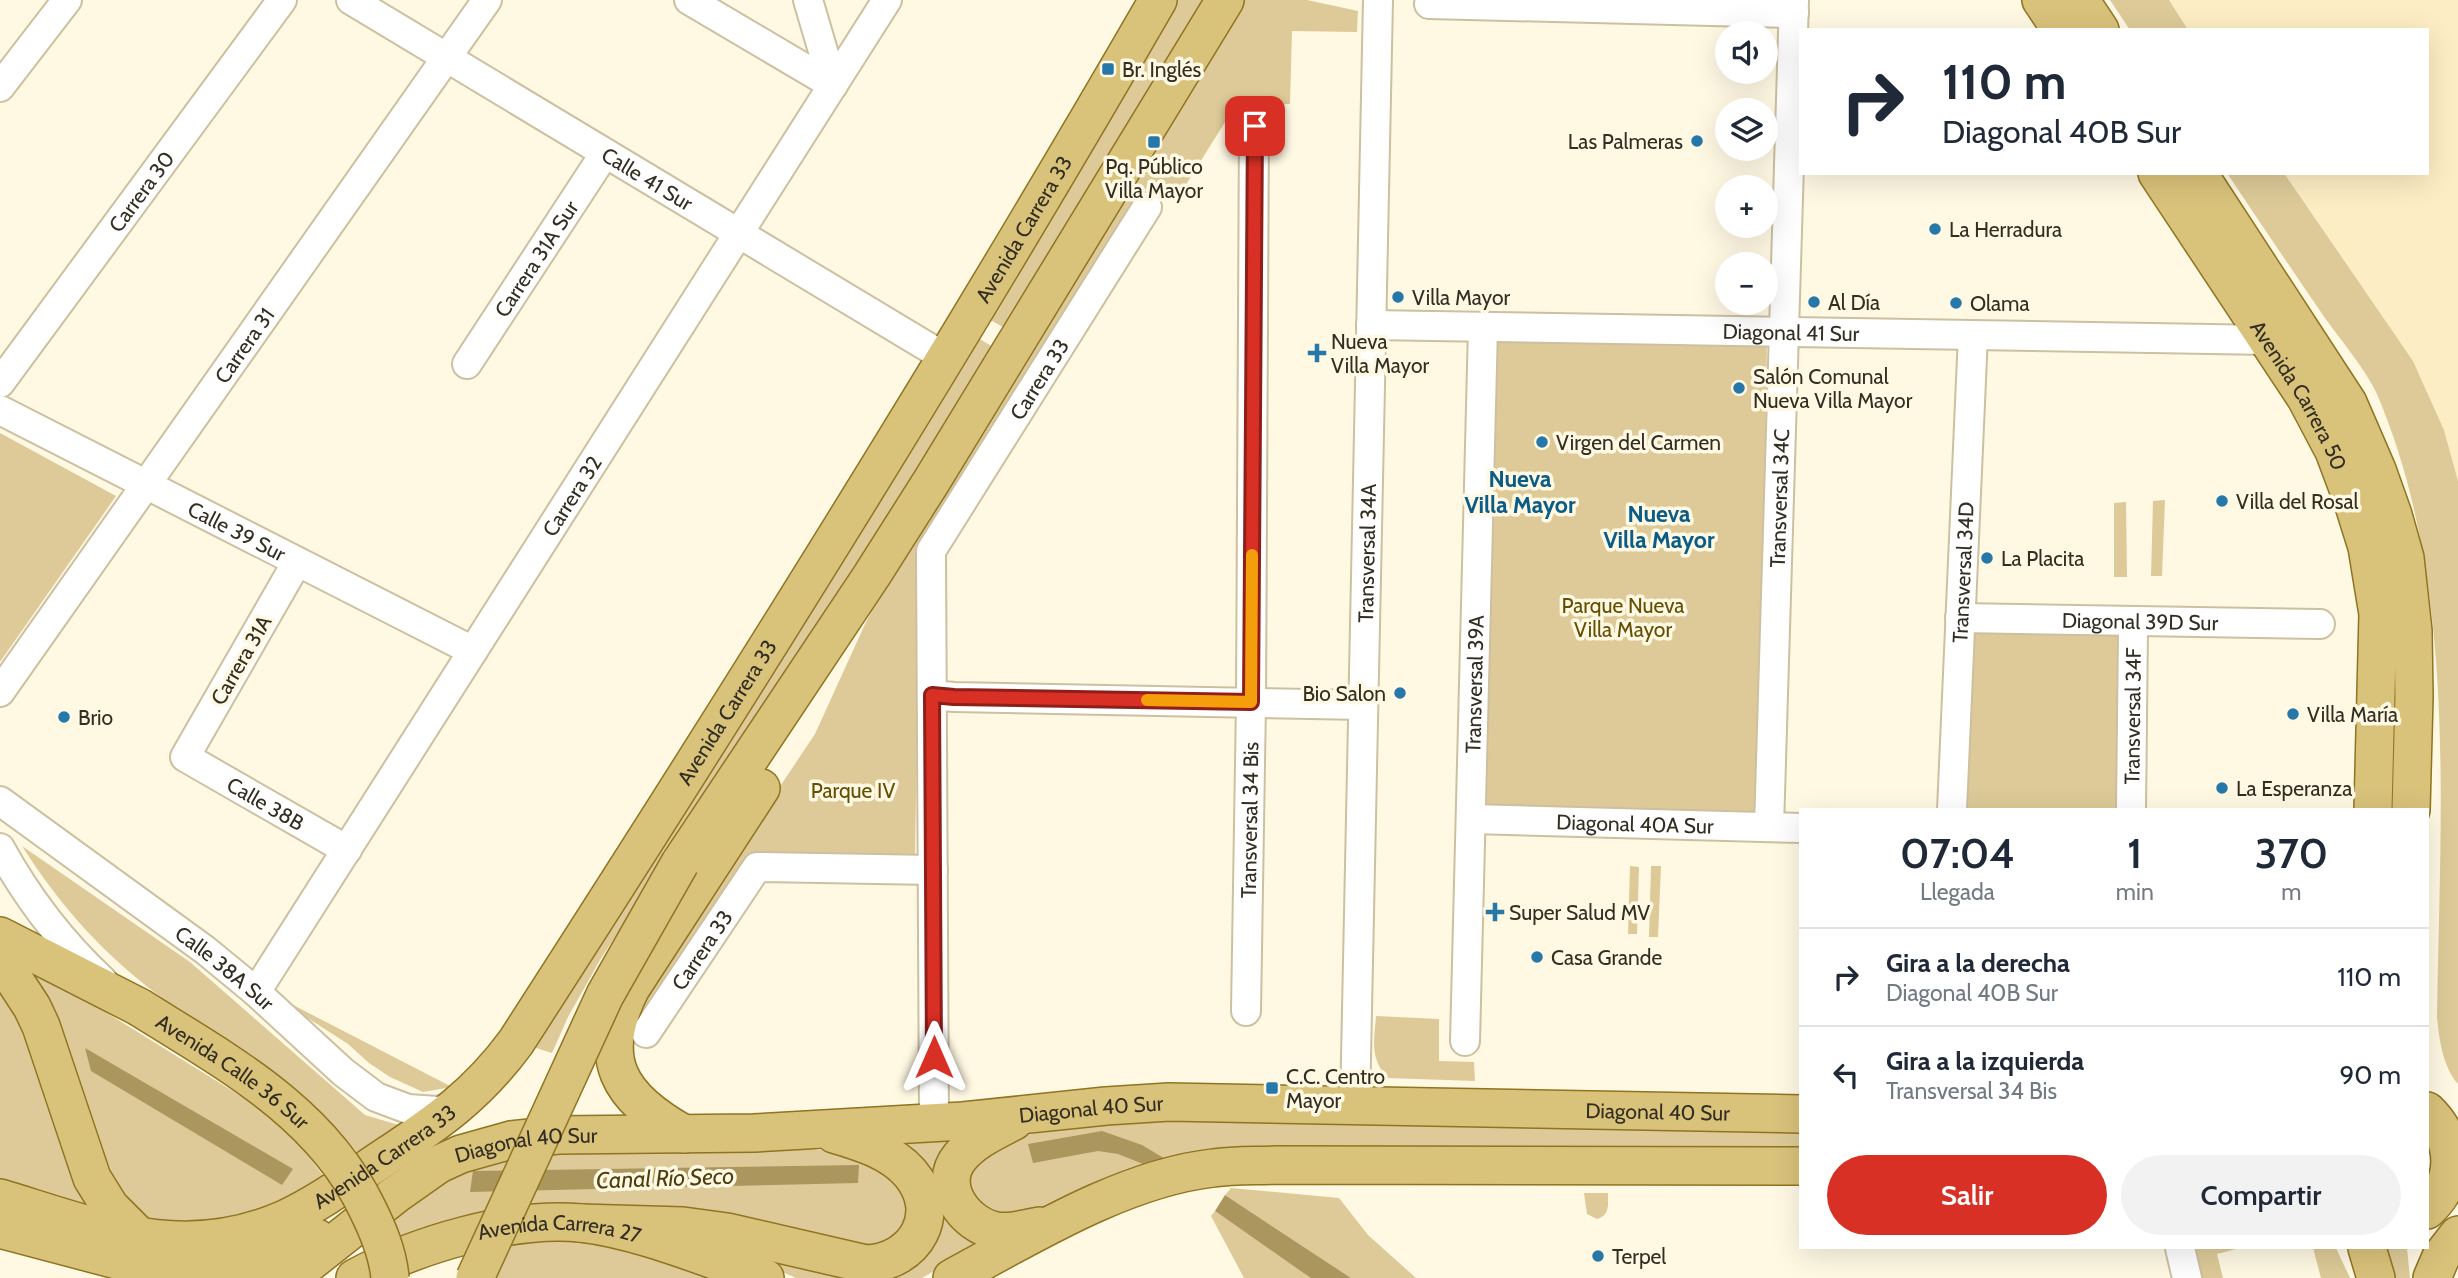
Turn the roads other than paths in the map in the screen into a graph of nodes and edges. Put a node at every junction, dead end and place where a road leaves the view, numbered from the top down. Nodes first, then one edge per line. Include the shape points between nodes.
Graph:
1 (67, 0) edge
2 (282, 0) edge
3 (351, 0) edge
4 (487, 0) edge
5 (689, 0) edge
6 (807, 0) edge
7 (887, 0) edge
8 (1158, 0) edge
9 (1225, 0) edge
10 (2041, 0) edge
11 (2080, 0) edge
12 (1376, 1) edge
13 (1429, 4) dead end
14 (1614, 4) edge
15 (1794, 7) edge
16 (2060, 28) edge
17 (2099, 28) edge
18 (446, 58) junction
19 (833, 85) junction
20 (0, 87) edge
21 (1255, 126) dead end
22 (605, 153) junction
23 (2158, 175) edge
24 (2199, 175) edge
25 (1147, 207) dead end
26 (739, 234) junction
27 (2230, 282) junction
28 (1371, 325) junction
29 (1483, 327) junction
30 (1784, 332) junction
31 (1972, 335) junction
32 (2211, 338) junction
33 (2269, 340) junction
34 (946, 358) junction
35 (467, 364) dead end
36 (0, 383) edge
37 (0, 410) edge
38 (145, 485) junction
39 (297, 562) junction
40 (872, 575) junction
41 (1960, 618) junction
42 (2136, 621) junction
43 (2320, 624) dead end
44 (473, 651) junction
45 (0, 692) edge
46 (932, 695) junction
47 (1251, 702) junction
48 (1363, 705) junction
49 (185, 757) joint
50 (0, 801) edge
51 (1952, 808) edge
52 (2131, 808) edge
53 (2373, 808) edge
54 (2411, 808) edge
55 (1471, 818) junction
56 (1769, 827) junction
57 (1799, 828) edge
58 (0, 848) edge
59 (347, 850) junction
60 (933, 870) junction
61 (0, 936) edge
62 (0, 958) edge
63 (256, 992) junction
64 (127, 1000) junction
65 (1246, 1011) dead end
66 (646, 1033) dead end
67 (1465, 1041) dead end
68 (1355, 1106) junction
69 (455, 1108) junction
70 (1029, 1114) junction
71 (1799, 1114) edge
72 (934, 1122) junction
73 (2440, 1123) edge
74 (819, 1129) junction
75 (684, 1134) junction
76 (1799, 1167) edge
77 (395, 1195) junction
78 (0, 1198) edge
79 (2441, 1200) edge
80 (580, 1223) junction
81 (1050, 1224) junction
82 (0, 1229) edge
83 (2458, 1235) edge
84 (141, 1238) junction
85 (2180, 1249) edge
86 (2367, 1249) edge
87 (2415, 1249) edge
88 (290, 1278) edge
89 (355, 1278) edge
90 (390, 1278) edge
91 (475, 1278) edge
92 (765, 1278) edge
93 (952, 1278) edge
94 (2187, 1278) edge
95 (2376, 1278) edge
96 (2420, 1278) edge
97 (2432, 1278) edge

1 - 20 street
2 - 36 street, Carrera 30
3 - 18 street, Calle 41 Sur
4 - 18 street, Carrera 31
5 - 19 street
6 - 19 street
7 - 19 street, Carrera 32
8 - 34 main road, Avenida Carrera 33
9 - 40 main road
10 - 16 main road
11 - 17 main road
12 - 28 street, Transversal 34A
13 - 14 street
14 - 15 street
15 - 30 street, Transversal 34C
18 - 22 street, Calle 41 Sur
18 - 38 street, Carrera 31
19 - 26 street, Carrera 32
21 - 47 street, Transversal 34 Bis
22 - 26 street, Calle 41 Sur
22 - 35 street, Carrera 31A Sur
23 - 27 main road, Avenida Carrera 50
24 - 54 main road, Avenida Carrera 50 via 2348,403 2378,470 2405,558 2413,631
25 - 46 street, Carrera 33 via 931,551
26 - 34 street, Calle 41 Sur
26 - 44 street, Carrera 32
27 - 32 street via 2233,315
27 - 33 main road, Avenida Carrera 50
28 - 29 street, Diagonal 41 Sur
28 - 48 street, Transversal 34A
29 - 30 street, Diagonal 41 Sur
29 - 55 street, Transversal 39A
30 - 31 street, Diagonal 41 Sur
30 - 56 street, Transversal 34C
31 - 32 street, Diagonal 41 Sur
31 - 41 street, Transversal 34D
32 - 33 street, Diagonal 41 Sur
33 - 53 main road, Avenida Carrera 50 via 2334,451 2367,547 2378,614
34 - 69 main road, Avenida Carrera 33 via 516,1042 492,1074
37 - 38 street, Calle 39 Sur
38 - 39 street, Calle 39 Sur
38 - 45 street, Carrera 31
39 - 44 street, Calle 39 Sur
39 - 49 street, Carrera 31A
40 - 75 main road via 792,736 620,1009 613,1056 621,1078 641,1105
40 - 91 main road, bridge via 680,863 605,995
41 - 42 street, Diagonal 39D Sur
41 - 51 street, Transversal 34D
42 - 43 street, Diagonal 39D Sur
42 - 52 street, Transversal 34F
44 - 59 street, Carrera 32
46 - 47 street
46 - 60 street
47 - 48 street
47 - 65 street, Transversal 34 Bis
48 - 68 street, Transversal 34A
49 - 59 street, Calle 38B
50 - 63 street, Calle 38A Sur
55 - 56 street, Diagonal 40A Sur
55 - 67 street, Transversal 39A
56 - 57 street, Diagonal 40A Sur
58 - 64 street via 64,941
59 - 63 street, Carrera 32
60 - 66 street, Carrera 33 via 757,867
60 - 72 street
61 - 64 main road, Avenida Calle 36 Sur
62 - 84 main road via 41,1026 99,1192
63 - 69 street, Calle 38A Sur via 376,1097 423,1111
64 - 90 main road, Avenida Calle 36 Sur, bridge via 275,1096 316,1135 359,1191 384,1248
68 - 70 main road, Diagonal 40 Sur via 1169,1102
68 - 71 main road, Diagonal 40 Sur
69 - 84 main road, Avenida Carrera 33 via 285,1219 249,1232 204,1240
70 - 72 main road, Diagonal 40 Sur
70 - 81 main road via 972,1145 958,1158 952,1185 960,1208 981,1226 1000,1231
72 - 74 main road, Diagonal 40 Sur
73 - 79 main road via 2452,1153
74 - 75 main road, Diagonal 40 Sur
74 - 80 main road via 875,1148 909,1172 920,1187 924,1220 908,1250 878,1264 866,1264 727,1232
75 - 77 main road, Diagonal 40 Sur via 511,1140 439,1164
76 - 81 main road via 1213,1168 1150,1183
77 - 82 main road via 269,1260 237,1270 194,1275 142,1268
77 - 88 main road
78 - 84 main road, Avenida Carrera 33
80 - 89 main road, Avenida Carrera 27 via 519,1226 444,1241
80 - 92 main road, Avenida Carrera 27 via 654,1240
81 - 93 main road
83 - 97 main road
85 - 94 street
86 - 95 main road
87 - 96 main road

